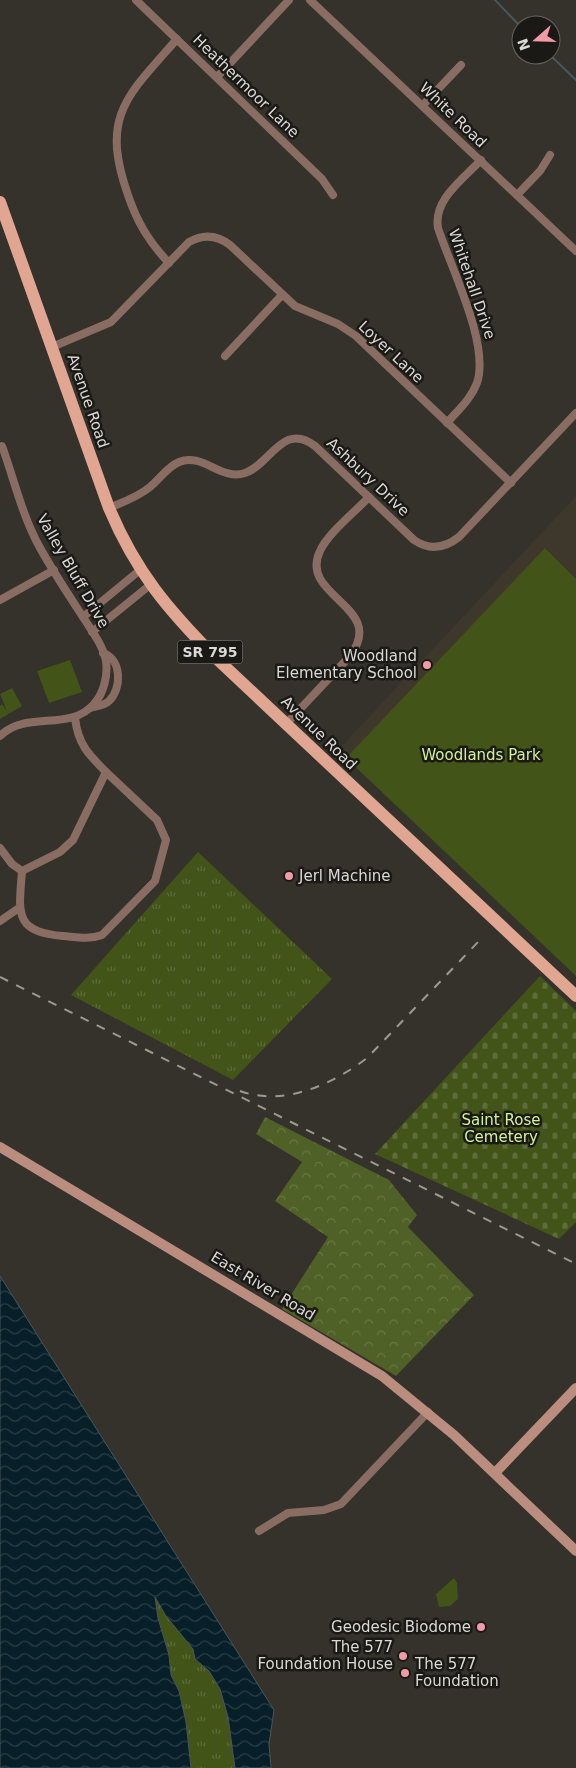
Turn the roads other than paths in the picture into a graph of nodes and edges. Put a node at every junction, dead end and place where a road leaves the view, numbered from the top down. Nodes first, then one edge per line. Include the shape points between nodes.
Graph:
1 (136, 0) edge
2 (289, 0) edge
3 (310, 0) edge
4 (177, 39) junction
5 (461, 65) dead end
6 (217, 77) junction
7 (423, 105) junction
8 (550, 155) dead end
9 (481, 160) junction
10 (517, 195) junction
11 (333, 196) dead end
12 (0, 202) edge
13 (576, 251) edge
14 (169, 263) junction
15 (282, 295) junction
16 (52, 347) junction
17 (225, 356) dead end
18 (576, 412) edge
19 (447, 423) junction
20 (2, 446) dead end
21 (511, 483) junction
22 (369, 497) junction
23 (109, 508) junction
24 (54, 570) junction
25 (140, 570) junction
26 (150, 585) junction
27 (0, 600) edge
28 (83, 617) junction
29 (92, 632) junction
30 (104, 653) junction
31 (90, 708) junction
32 (75, 718) junction
33 (286, 724) junction
34 (0, 736) edge
35 (106, 772) junction
36 (0, 848) edge
37 (22, 871) junction
38 (19, 908) junction
39 (0, 921) edge
40 (576, 996) edge
41 (0, 1147) edge
42 (576, 1388) edge
43 (428, 1412) junction
44 (494, 1473) junction
45 (259, 1531) dead end
46 (576, 1551) edge

1 - 4 street, Heathermoor Lane
2 - 6 street
3 - 7 street, White Road
4 - 6 street, Heathermoor Lane
4 - 14 street via 127,100 119,119 116,139 118,168 134,212 145,235
5 - 7 street
6 - 11 street, Heathermoor Lane via 322,179
7 - 9 street, White Road
8 - 10 street
9 - 10 street, White Road
9 - 19 street, Whitehall Drive via 443,201 437,217 481,354 475,388
10 - 13 street, White Road
12 - 16 main road, Avenue Road / SR 795
14 - 15 street, Loyer Lane via 193,240 217,238 230,245
14 - 16 street, Loyer Lane via 111,322
15 - 17 street
15 - 19 street, Loyer Lane via 295,306 338,324 356,336
16 - 23 main road, Avenue Road / SR 795
18 - 21 street, Ashbury Drive
19 - 21 street, Loyer Lane
20 - 24 street, Valley Bluff Drive via 32,533
21 - 22 street, Ashbury Drive via 459,537 438,547 419,543
22 - 23 street, Ashbury Drive via 315,446 297,439 283,442 254,468 239,474 223,472 193,460 182,461 142,493
22 - 33 street via 322,547 316,565 322,584 357,620 358,643 350,656
23 - 25 main road, Avenue Road / SR 795
24 - 27 street
24 - 28 street, Valley Bluff Drive
25 - 26 main road, Avenue Road / SR 795
25 - 28 street
26 - 29 street
26 - 33 main road, Avenue Road / SR 795 via 190,631
28 - 29 street, Valley Bluff Drive
29 - 30 street, Valley Bluff Drive
30 - 31 street, Valley Bluff Drive via 104,687
30 - 31 street, Valley Bluff Drive via 117,665 114,694 107,703
31 - 32 street, Valley Bluff Drive
32 - 34 street, Valley Bluff Drive via 29,722
32 - 35 street via 77,734 86,753
33 - 40 main road, Avenue Road / SR 795
35 - 37 street via 73,840 60,852
35 - 38 street via 157,820 164,832 166,840 155,881 102,936 97,937 38,932 26,922
36 - 37 street
37 - 38 street
38 - 39 street
41 - 43 main road, East River Road via 357,1360
42 - 44 main road
43 - 44 main road, East River Road
43 - 45 street via 341,1504 324,1510 288,1513
44 - 46 main road, East River Road

